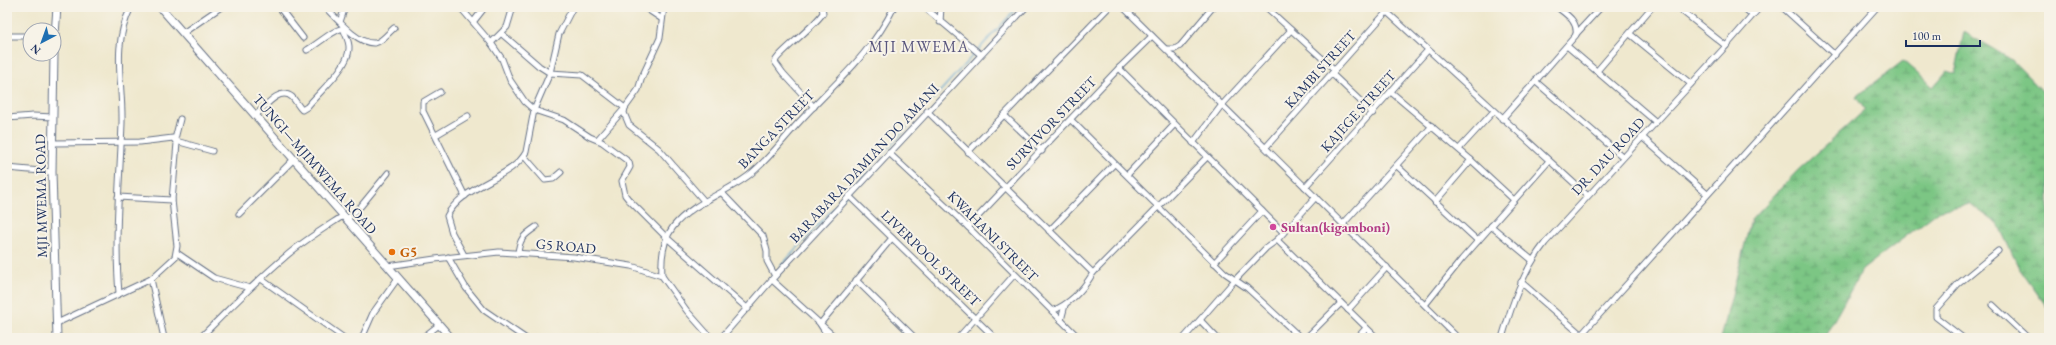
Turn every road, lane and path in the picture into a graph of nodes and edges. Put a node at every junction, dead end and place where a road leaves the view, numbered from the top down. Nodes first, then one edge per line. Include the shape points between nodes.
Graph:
1 (56, 7) edge
2 (131, 7) edge
3 (160, 7) edge
4 (221, 7) edge
5 (279, 7) edge
6 (326, 7) edge
7 (345, 7) edge
8 (485, 7) edge
9 (512, 7) edge
10 (573, 7) edge
11 (644, 7) edge
12 (664, 7) edge
13 (822, 7) edge
14 (894, 7) edge
15 (924, 7) edge
16 (940, 7) edge
17 (1026, 7) edge
18 (1109, 7) edge
19 (1123, 7) edge
20 (1213, 7) edge
21 (1391, 7) edge
22 (1557, 7) edge
23 (1601, 7) edge
24 (1652, 7) edge
25 (1677, 7) edge
26 (1743, 7) edge
27 (1760, 7) edge
28 (1782, 7) edge
29 (1877, 7) edge
30 (464, 8) edge
31 (1268, 8) edge
32 (1387, 12) junction
33 (1752, 15) junction
34 (662, 19) junction
35 (474, 21) junction
36 (55, 22) edge
37 (940, 22) junction
38 (343, 26) junction
39 (394, 28) dead end
40 (1291, 30) junction
41 (182, 33) junction
42 (502, 34) junction
43 (1630, 34) junction
44 (1576, 35) junction
45 (7, 36) edge
46 (22, 36) edge
47 (1152, 36) junction
48 (303, 38) dead end
49 (491, 43) junction
50 (1567, 46) junction
51 (1726, 46) junction
52 (1167, 49) junction
53 (307, 50) dead end
54 (1428, 50) junction
55 (980, 54) junction
56 (1835, 54) junction
57 (54, 62) edge
58 (1118, 68) junction
59 (1597, 71) junction
60 (550, 72) junction
61 (1333, 72) junction
62 (1535, 81) junction
63 (1691, 84) junction
64 (440, 92) dead end
65 (1391, 92) junction
66 (1221, 106) junction
67 (814, 107) junction
68 (625, 108) junction
69 (534, 110) junction
70 (927, 111) junction
71 (1494, 111) junction
72 (1373, 113) junction
73 (1004, 115) junction
74 (256, 116) junction
75 (468, 116) dead end
76 (53, 117) junction
77 (7, 118) edge
78 (180, 119) dead end
79 (1502, 119) junction
80 (1071, 120) junction
81 (1656, 122) junction
82 (1174, 125) junction
83 (1432, 126) junction
84 (436, 135) junction
85 (1642, 137) junction
86 (598, 139) junction
87 (176, 140) junction
88 (53, 143) junction
89 (121, 143) junction
90 (1193, 143) junction
91 (1266, 147) junction
92 (1459, 149) junction
93 (212, 151) dead end
94 (1042, 151) junction
95 (889, 152) junction
96 (968, 152) junction
97 (524, 156) junction
98 (1207, 157) junction
99 (1623, 157) junction
100 (293, 160) junction
101 (1471, 160) junction
102 (1549, 161) junction
103 (1114, 164) junction
104 (1398, 166) junction
105 (7, 168) edge
106 (52, 172) junction
107 (562, 172) dead end
108 (388, 173) dead end
109 (1127, 175) junction
110 (1306, 187) junction
111 (1004, 188) junction
112 (722, 193) junction
113 (1707, 194) junction
114 (465, 196) junction
115 (849, 196) junction
116 (1587, 196) junction
117 (118, 197) junction
118 (1316, 197) junction
119 (172, 200) junction
120 (1514, 200) junction
121 (705, 202) junction
122 (1435, 202) junction
123 (1160, 208) junction
124 (1262, 211) junction
125 (239, 214) dead end
126 (345, 218) junction
127 (1343, 224) junction
128 (1491, 226) junction
129 (536, 227) dead end
130 (968, 227) junction
131 (1049, 231) junction
132 (1283, 232) junction
133 (667, 238) junction
134 (892, 238) junction
135 (1277, 240) junction
136 (1478, 241) junction
137 (1998, 251) dead end
138 (177, 253) junction
139 (518, 254) junction
140 (464, 255) junction
141 (448, 257) junction
142 (1532, 260) junction
143 (1214, 263) junction
144 (388, 266) junction
145 (1387, 267) junction
146 (1093, 273) junction
147 (1014, 275) junction
148 (662, 276) junction
149 (261, 278) junction
150 (398, 278) junction
151 (773, 278) junction
152 (151, 279) junction
153 (856, 280) junction
154 (1234, 281) junction
155 (1521, 282) junction
156 (250, 288) junction
157 (120, 293) junction
158 (1341, 303) junction
159 (1066, 305) junction
160 (1425, 305) junction
161 (1993, 305) dead end
162 (748, 309) junction
163 (1348, 310) junction
164 (1052, 311) junction
165 (975, 318) junction
166 (1061, 320) junction
167 (1200, 320) junction
168 (58, 323) junction
169 (820, 324) junction
170 (439, 325) junction
171 (1366, 328) junction
172 (1583, 336) edge
173 (723, 337) edge
174 (57, 338) edge
175 (164, 338) edge
176 (200, 338) edge
177 (344, 338) edge
178 (362, 338) edge
179 (422, 338) edge
180 (451, 338) edge
181 (525, 338) edge
182 (712, 338) edge
183 (829, 338) edge
184 (836, 338) edge
185 (915, 338) edge
186 (958, 338) edge
187 (995, 338) edge
188 (1079, 338) edge
189 (1184, 338) edge
190 (1217, 338) edge
191 (1301, 338) edge
192 (1306, 338) edge
193 (1357, 338) edge
194 (1377, 338) edge
195 (1457, 338) edge
196 (1502, 338) edge
197 (1963, 338) edge
198 (2028, 338) edge

1 - 36 street
2 - 89 street via 119,46
3 - 41 street, TUNGI—MJIMWEMA ROAD
4 - 41 street
5 - 48 street
6 - 38 street
7 - 38 street
8 - 35 street
9 - 42 street via 510,23
10 - 60 street via 559,34
11 - 34 street
12 - 34 street
13 - 67 street via 823,13 814,25 779,55 775,62
14 - 67 street, BANGA STREET via 872,45
15 - 37 street
16 - 37 street
17 - 55 street, BARABARA DAMIAN DO AMANI
18 - 73 street
19 - 47 street
20 - 52 street via 1180,46
21 - 32 street, KAMBI STREET
22 - 44 street via 1574,21
23 - 44 street
24 - 43 street
25 - 51 street
26 - 33 street
27 - 33 street, DR. DAU ROAD
28 - 56 street
29 - 56 street
30 - 35 street
31 - 40 street
32 - 54 street
32 - 61 street, KAMBI STREET
33 - 51 street, DR. DAU ROAD
34 - 68 street via 660,38 638,90
35 - 49 street
37 - 55 street
38 - 39 street via 356,36 374,43
38 - 53 street via 334,30 320,44
38 - 74 street via 350,48 344,62 307,107 302,110 291,96 282,94 276,96
40 - 61 street
40 - 66 street
41 - 74 street, TUNGI—MJIMWEMA ROAD
42 - 49 street
42 - 60 street via 529,58
43 - 59 street
43 - 63 street
44 - 50 street
45 - 46 street
47 - 52 street
47 - 58 street, SURVIVOR STREET
49 - 69 street via 502,59 510,80 525,102
50 - 59 street
50 - 62 street
51 - 63 street, DR. DAU ROAD
52 - 66 street
54 - 65 street, KAJEGE STREET
54 - 71 street
55 - 70 street, BARABARA DAMIAN DO AMANI
56 - 113 street
57 - 76 street, MJI MWEMA ROAD
58 - 80 street, SURVIVOR STREET
58 - 82 street
59 - 81 street
60 - 68 street via 582,75
60 - 69 street
61 - 72 street
61 - 91 street, KAMBI STREET
62 - 79 street
62 - 99 street
63 - 81 street, DR. DAU ROAD
64 - 84 street via 426,99 422,105
65 - 72 street, KAJEGE STREET
65 - 83 street
66 - 90 street
66 - 91 street
67 - 112 street, BANGA STREET via 758,168
68 - 86 street
68 - 121 street via 629,125 667,157
69 - 86 street via 564,120 590,137
69 - 97 street
70 - 95 street, BARABARA DAMIAN DO AMANI
70 - 96 street
71 - 79 street
71 - 92 street
72 - 110 street, KAJEGE STREET
73 - 94 street
73 - 96 street
74 - 100 street, TUNGI—MJIMWEMA ROAD
75 - 84 street
76 - 77 street
76 - 88 street, MJI MWEMA ROAD
78 - 87 street
79 - 102 street
80 - 94 street, SURVIVOR STREET
80 - 103 street
81 - 85 street, DR. DAU ROAD
82 - 90 street
82 - 109 street
83 - 92 street
83 - 104 street
84 - 114 street
85 - 99 street, DR. DAU ROAD
85 - 113 street
86 - 133 street via 629,162 630,167 622,181 625,195
87 - 89 street
87 - 93 street
87 - 119 street
88 - 89 street
88 - 106 street, MJI MWEMA ROAD
89 - 117 street
90 - 98 street
91 - 110 street
92 - 101 street
94 - 111 street, SURVIVOR STREET
95 - 115 street, BARABARA DAMIAN DO AMANI
95 - 130 street, KWAHANI STREET
96 - 111 street
97 - 107 street via 545,180 553,179
97 - 114 street via 516,164
98 - 123 street
98 - 124 street
99 - 116 street, DR. DAU ROAD
100 - 125 street
100 - 126 street, TUNGI—MJIMWEMA ROAD
101 - 120 street
101 - 122 street
102 - 116 street
102 - 120 street
103 - 109 street
103 - 131 street
104 - 122 street
104 - 127 street
105 - 106 street
106 - 168 street, MJI MWEMA ROAD
108 - 126 street via 361,206
109 - 123 street
110 - 118 street
111 - 130 street, SURVIVOR STREET
111 - 131 street
112 - 121 street, BANGA STREET
112 - 151 street via 763,236
113 - 172 street
114 - 140 street via 447,216 452,233
115 - 134 street, LIVERPOOL STREET
115 - 151 street, BARABARA DAMIAN DO AMANI
116 - 142 street, DR. DAU ROAD
117 - 119 street
117 - 157 street via 117,251
118 - 127 street
118 - 132 street
119 - 138 street
120 - 128 street
121 - 133 street, BANGA STREET via 690,210 674,225
122 - 136 street
123 - 143 street
123 - 146 street
124 - 132 street
124 - 143 street
126 - 144 street, TUNGI—MJIMWEMA ROAD
126 - 149 street via 311,237
127 - 145 street
128 - 136 street
128 - 142 street
129 - 139 street via 519,241
130 - 147 street, KWAHANI STREET
131 - 146 street
132 - 135 street
133 - 148 street, BANGA STREET via 661,265
133 - 162 street
134 - 153 street
134 - 165 street, LIVERPOOL STREET
135 - 154 street
135 - 158 street
136 - 160 street
137 - 197 street via 1958,284 1936,310 1936,317
138 - 152 street via 170,263
138 - 156 street via 214,278
139 - 140 street, G5 ROAD via 499,252
139 - 148 street, G5 ROAD via 604,261
140 - 141 street, G5 ROAD
141 - 144 street, G5 ROAD
141 - 181 street via 470,293 484,310
142 - 155 street, DR. DAU ROAD
143 - 154 street
144 - 150 street, TUNGI—MJIMWEMA ROAD
145 - 160 street
145 - 163 street
146 - 159 street via 1086,285
147 - 164 street, KWAHANI STREET
147 - 165 street
148 - 182 street via 687,311
149 - 156 street
149 - 177 street
150 - 170 street, TUNGI—MJIMWEMA ROAD
150 - 178 street via 376,308
151 - 162 street, BARABARA DAMIAN DO AMANI
151 - 169 street
152 - 157 street
152 - 175 street
153 - 169 street
153 - 185 street
154 - 167 street
154 - 191 street via 1247,288
155 - 172 street
155 - 196 street, DR. DAU ROAD
156 - 176 street
157 - 168 street
158 - 163 street
158 - 192 street
159 - 164 street
159 - 166 street
160 - 195 street
161 - 198 street
162 - 173 street, BARABARA DAMIAN DO AMANI
163 - 171 street
164 - 166 street, KWAHANI STREET
165 - 186 street
165 - 187 street, LIVERPOOL STREET
166 - 188 street, KWAHANI STREET
167 - 189 street
167 - 190 street
168 - 174 street, MJI MWEMA ROAD
169 - 183 street
169 - 184 street
170 - 179 street
170 - 180 street, TUNGI—MJIMWEMA ROAD
171 - 193 street
171 - 194 street

